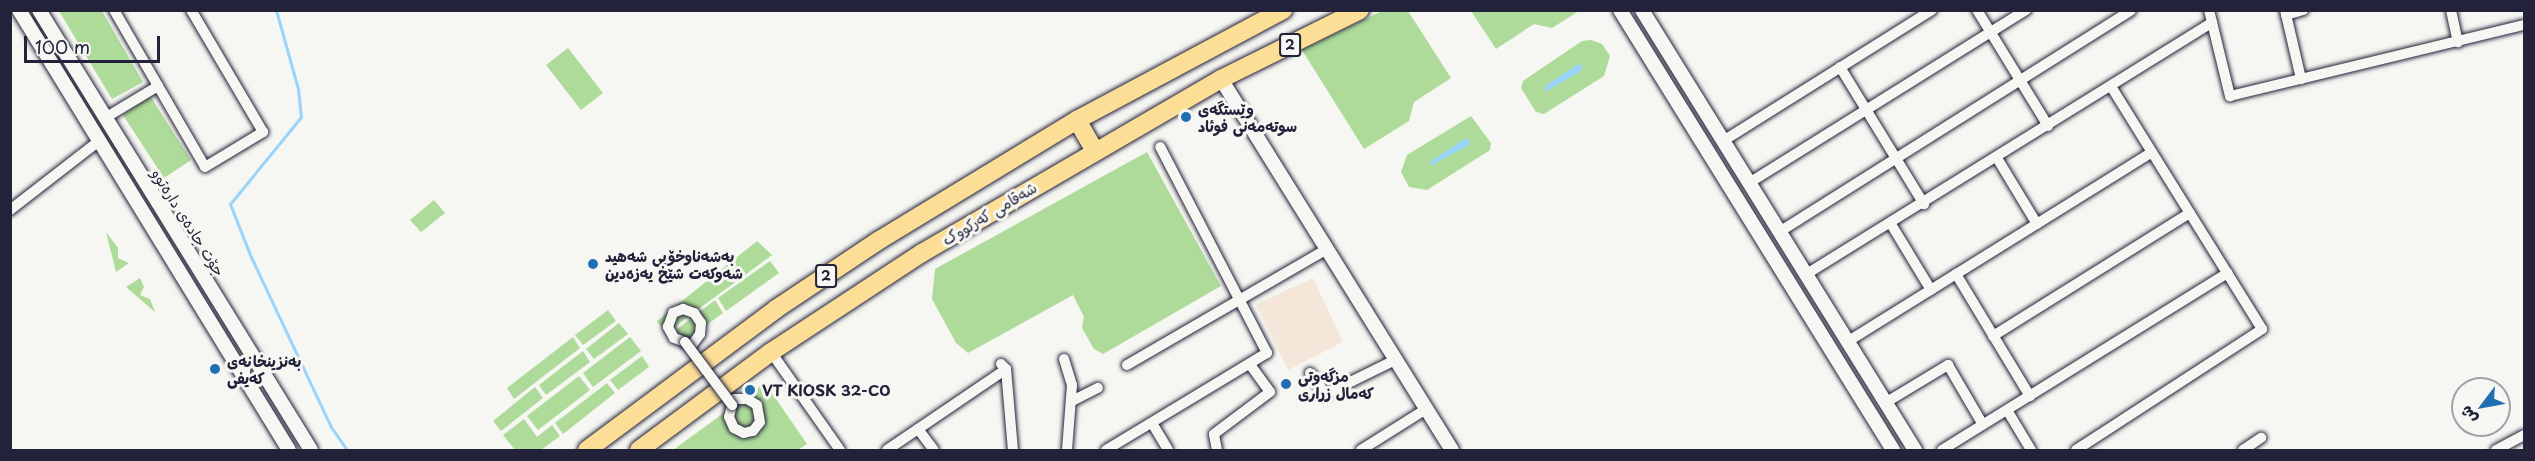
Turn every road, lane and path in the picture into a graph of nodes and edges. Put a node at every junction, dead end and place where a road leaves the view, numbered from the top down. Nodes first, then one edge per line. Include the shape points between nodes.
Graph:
1 (19, 10) edge
2 (114, 10) edge
3 (191, 10) edge
4 (1283, 10) edge
5 (1360, 10) edge
6 (1620, 10) edge
7 (1642, 10) edge
8 (1932, 10) edge
9 (1977, 10) edge
10 (2026, 10) edge
11 (2131, 10) edge
12 (2209, 10) edge
13 (2303, 10) edge
14 (2451, 10) edge
15 (41, 13) edge
16 (2285, 13) edge
17 (2212, 23) junction
18 (2524, 25) edge
19 (28, 26) junction
20 (1990, 33) junction
21 (2458, 42) junction
22 (1840, 67) junction
23 (1221, 79) junction
24 (2301, 79) junction
25 (2020, 81) junction
26 (158, 86) junction
27 (2111, 86) junction
28 (1866, 110) junction
29 (105, 118) junction
30 (1077, 120) junction
31 (2048, 126) junction
32 (99, 141) junction
33 (1723, 141) junction
34 (1161, 147) dead end
35 (1095, 150) junction
36 (2152, 152) junction
37 (1997, 158) junction
38 (1896, 159) junction
39 (1749, 183) junction
40 (1924, 204) junction
41 (12, 206) edge
42 (1766, 211) junction
43 (2190, 213) junction
44 (1751, 221) junction
45 (1891, 224) junction
46 (2037, 224) junction
47 (1779, 232) junction
48 (1327, 249) junction
49 (2228, 273) junction
50 (1956, 274) junction
51 (1805, 275) junction
52 (1931, 290) junction
53 (1241, 297) junction
54 (1993, 336) junction
55 (1847, 342) junction
56 (692, 345) dead end
57 (771, 352) junction
58 (1064, 359) dead end
59 (1395, 360) junction
60 (1127, 364) dead end
61 (1250, 364) junction
62 (1310, 373) dead end
63 (1098, 388) dead end
64 (2030, 396) junction
65 (734, 399) dead end
66 (1072, 401) junction
67 (1885, 403) junction
68 (1426, 409) junction
69 (2007, 410) junction
70 (1894, 418) junction
71 (1152, 423) junction
72 (1983, 425) junction
73 (1879, 427) junction
74 (918, 429) junction
75 (2524, 435) edge
76 (2261, 438) dead end
77 (835, 449) edge
78 (1213, 449) edge
79 (289, 450) edge
80 (311, 450) edge
81 (587, 450) edge
82 (639, 450) edge
83 (887, 450) edge
84 (934, 450) edge
85 (1013, 450) edge
86 (1067, 450) edge
87 (1106, 450) edge
88 (1168, 450) edge
89 (1361, 450) edge
90 (1452, 450) edge
91 (1893, 450) edge
92 (1915, 450) edge
93 (1942, 450) edge
94 (2031, 450) edge
95 (2076, 450) edge
96 (2243, 450) edge
97 (2496, 450) edge

1 - 19 street
2 - 26 street
3 - 26 street via 263,132 205,167
4 - 30 highway, 2
5 - 23 highway, شەقامی کەرکووک / 2
6 - 44 street
7 - 33 street
8 - 22 street
9 - 20 street
10 - 20 street
11 - 25 street
12 - 17 street
13 - 16 street
14 - 21 street
15 - 19 street
15 - 29 street, جۆت جادەی دارەتوو
16 - 24 street
17 - 24 street via 2230,96
17 - 27 street
18 - 21 street
19 - 32 street
20 - 25 street
20 - 28 street
21 - 24 street
22 - 28 street
22 - 33 street
23 - 35 highway, شەقامی کەرکووک / 2
23 - 48 street
25 - 31 street
25 - 38 street
26 - 29 street
27 - 31 street
27 - 36 street
28 - 38 street
28 - 39 street
29 - 80 street, جۆت جادەی دارەتوو
30 - 35 highway
30 - 81 highway, 2 via 776,309
31 - 37 street
32 - 41 street
32 - 79 street
33 - 39 street
34 - 53 street
35 - 57 highway, شەقامی کەرکووک / 2 via 855,294
36 - 43 street
36 - 46 street
37 - 40 street
37 - 46 street
38 - 40 street
38 - 47 street
39 - 42 street
40 - 45 street
42 - 44 street
42 - 47 street
43 - 49 street
43 - 54 street
44 - 73 street
45 - 51 street
45 - 52 street
46 - 50 street
47 - 51 street
48 - 53 street
48 - 59 street
49 - 64 street
49 - 95 street via 2262,329
50 - 52 street
50 - 54 street
51 - 55 street
52 - 55 street
53 - 60 street
53 - 61 street via 1267,353
54 - 64 street
55 - 67 street
56 - 65 street, bridge via 700,334 700,322 694,313 683,309 673,313 668,327 674,338 685,342 732,405 729,417 739,432 753,431 760,422 760,410 753,401
57 - 77 street
57 - 82 highway, شەقامی کەرکووک / 2
58 - 66 street
59 - 62 street via 1326,394
59 - 68 street
61 - 71 street
61 - 78 street via 1270,392 1214,434
63 - 66 street
64 - 69 street
66 - 86 street
67 - 70 street
67 - 72 street via 1948,365
68 - 89 street
68 - 90 street
69 - 72 street
69 - 94 street
70 - 73 street
70 - 92 street
71 - 87 street
71 - 88 street
72 - 93 street
73 - 91 street
74 - 83 street
74 - 84 street
74 - 85 street via 1003,366
75 - 97 street
76 - 96 street

